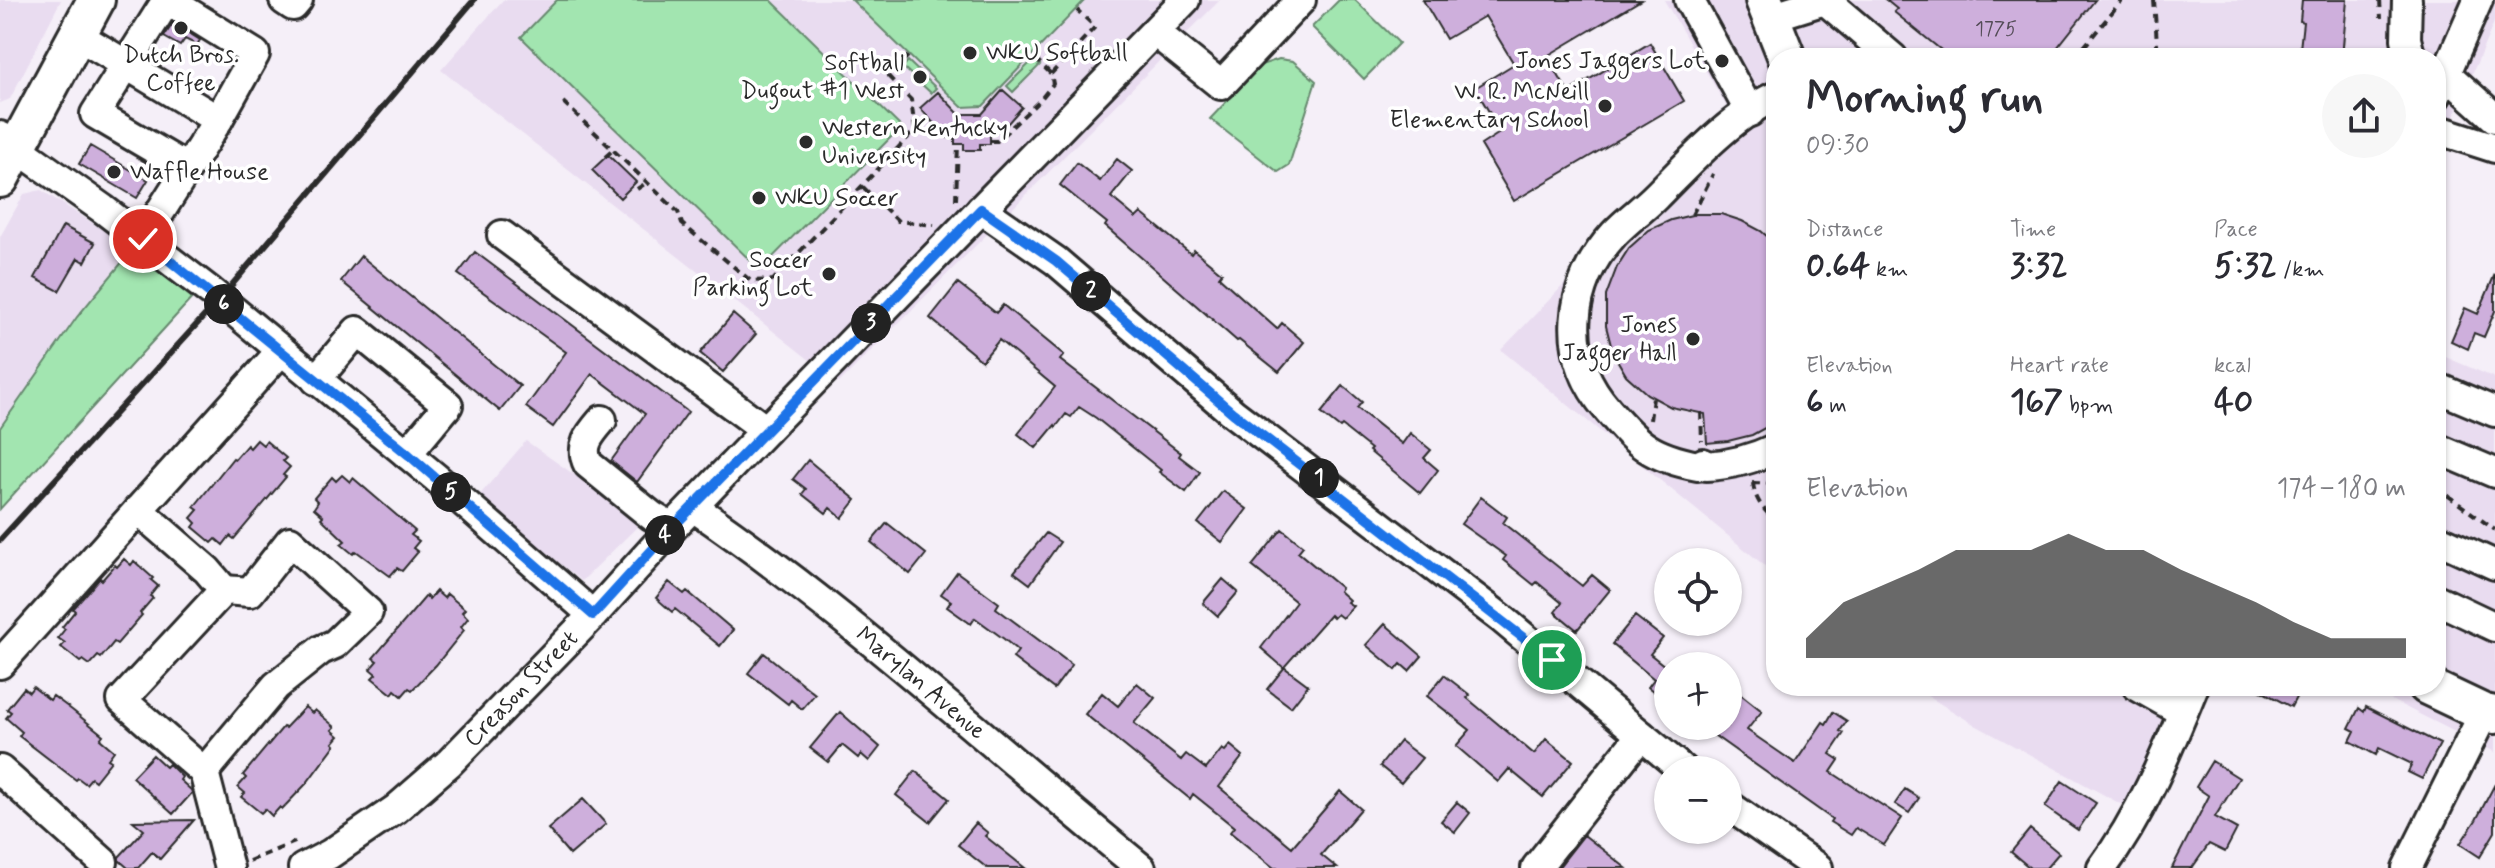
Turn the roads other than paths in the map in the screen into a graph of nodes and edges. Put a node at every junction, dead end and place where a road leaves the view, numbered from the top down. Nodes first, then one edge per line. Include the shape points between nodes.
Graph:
1 (96, 0) edge
2 (167, 0) edge
3 (284, 0) edge
4 (298, 0) edge
5 (1185, 0) edge
6 (1301, 0) edge
7 (1689, 0) edge
8 (1825, 0) edge
9 (2407, 0) edge
10 (2478, 0) edge
11 (1768, 8) edge
12 (1155, 32) junction
13 (77, 35) junction
14 (1783, 48) edge
15 (1881, 48) edge
16 (2408, 48) edge
17 (126, 65) junction
18 (2446, 71) edge
19 (2446, 91) edge
20 (1766, 102) edge
21 (1750, 112) junction
22 (2495, 118) edge
23 (218, 120) junction
24 (2446, 132) edge
25 (2495, 148) edge
26 (6, 154) edge
27 (187, 168) junction
28 (968, 210) junction
29 (502, 235) dead end
30 (143, 239) junction
31 (280, 352) junction
32 (316, 380) junction
33 (2446, 391) edge
34 (2495, 412) edge
35 (602, 420) dead end
36 (766, 430) junction
37 (1766, 452) edge
38 (2446, 452) edge
39 (407, 454) junction
40 (2495, 473) edge
41 (693, 507) junction
42 (138, 510) junction
43 (672, 528) junction
44 (2446, 543) edge
45 (2495, 565) edge
46 (224, 590) junction
47 (2446, 604) edge
48 (593, 615) junction
49 (2495, 627) edge
50 (0, 664) edge
51 (2446, 695) edge
52 (2188, 699) edge
53 (2491, 717) edge
54 (1641, 735) junction
55 (1666, 756) edge
56 (0, 770) edge
57 (204, 772) junction
58 (1742, 815) edge
59 (103, 862) dead end
60 (229, 868) edge
61 (303, 868) edge
62 (1141, 868) edge
63 (1536, 868) edge
64 (1818, 868) edge
65 (2102, 868) edge
66 (2407, 868) edge

1 - 13 main road
2 - 17 street
2 - 23 street via 255,54
3 - 4 street via 293,6
5 - 12 street, Creason Street
6 - 12 street via 1221,85
7 - 21 street
8 - 11 street
8 - 15 street
9 - 16 street
10 - 18 street
11 - 14 main road
12 - 28 street, Creason Street
13 - 17 street
13 - 26 main road
17 - 23 street
17 - 27 street via 95,114
19 - 22 street
20 - 21 street
21 - 37 street via 1614,234 1578,296 1576,352 1601,403 1656,455 1706,466 1742,462
23 - 27 street
24 - 25 street
26 - 30 street
27 - 30 street
28 - 36 street, Creason Street
28 - 54 street via 1056,261 1233,413 1501,618
29 - 36 street
30 - 31 street
31 - 32 street
31 - 42 street
32 - 39 street
32 - 39 street via 357,331 448,405
33 - 34 street
35 - 43 street via 586,441 588,464
36 - 41 street, Creason Street
38 - 40 street
39 - 48 street
41 - 43 street, Creason Street
41 - 62 street, Marylan Avenue via 868,638
42 - 46 street
42 - 50 street
43 - 48 street, Creason Street
44 - 45 street
46 - 57 street via 122,700
46 - 57 street via 250,592 290,541 368,612 335,644 276,686
47 - 49 street
48 - 61 street, Creason Street via 449,763 396,809
51 - 53 main road
52 - 65 street via 2138,810
53 - 66 street
54 - 55 street
54 - 63 street
56 - 59 street
57 - 60 street
58 - 64 street

